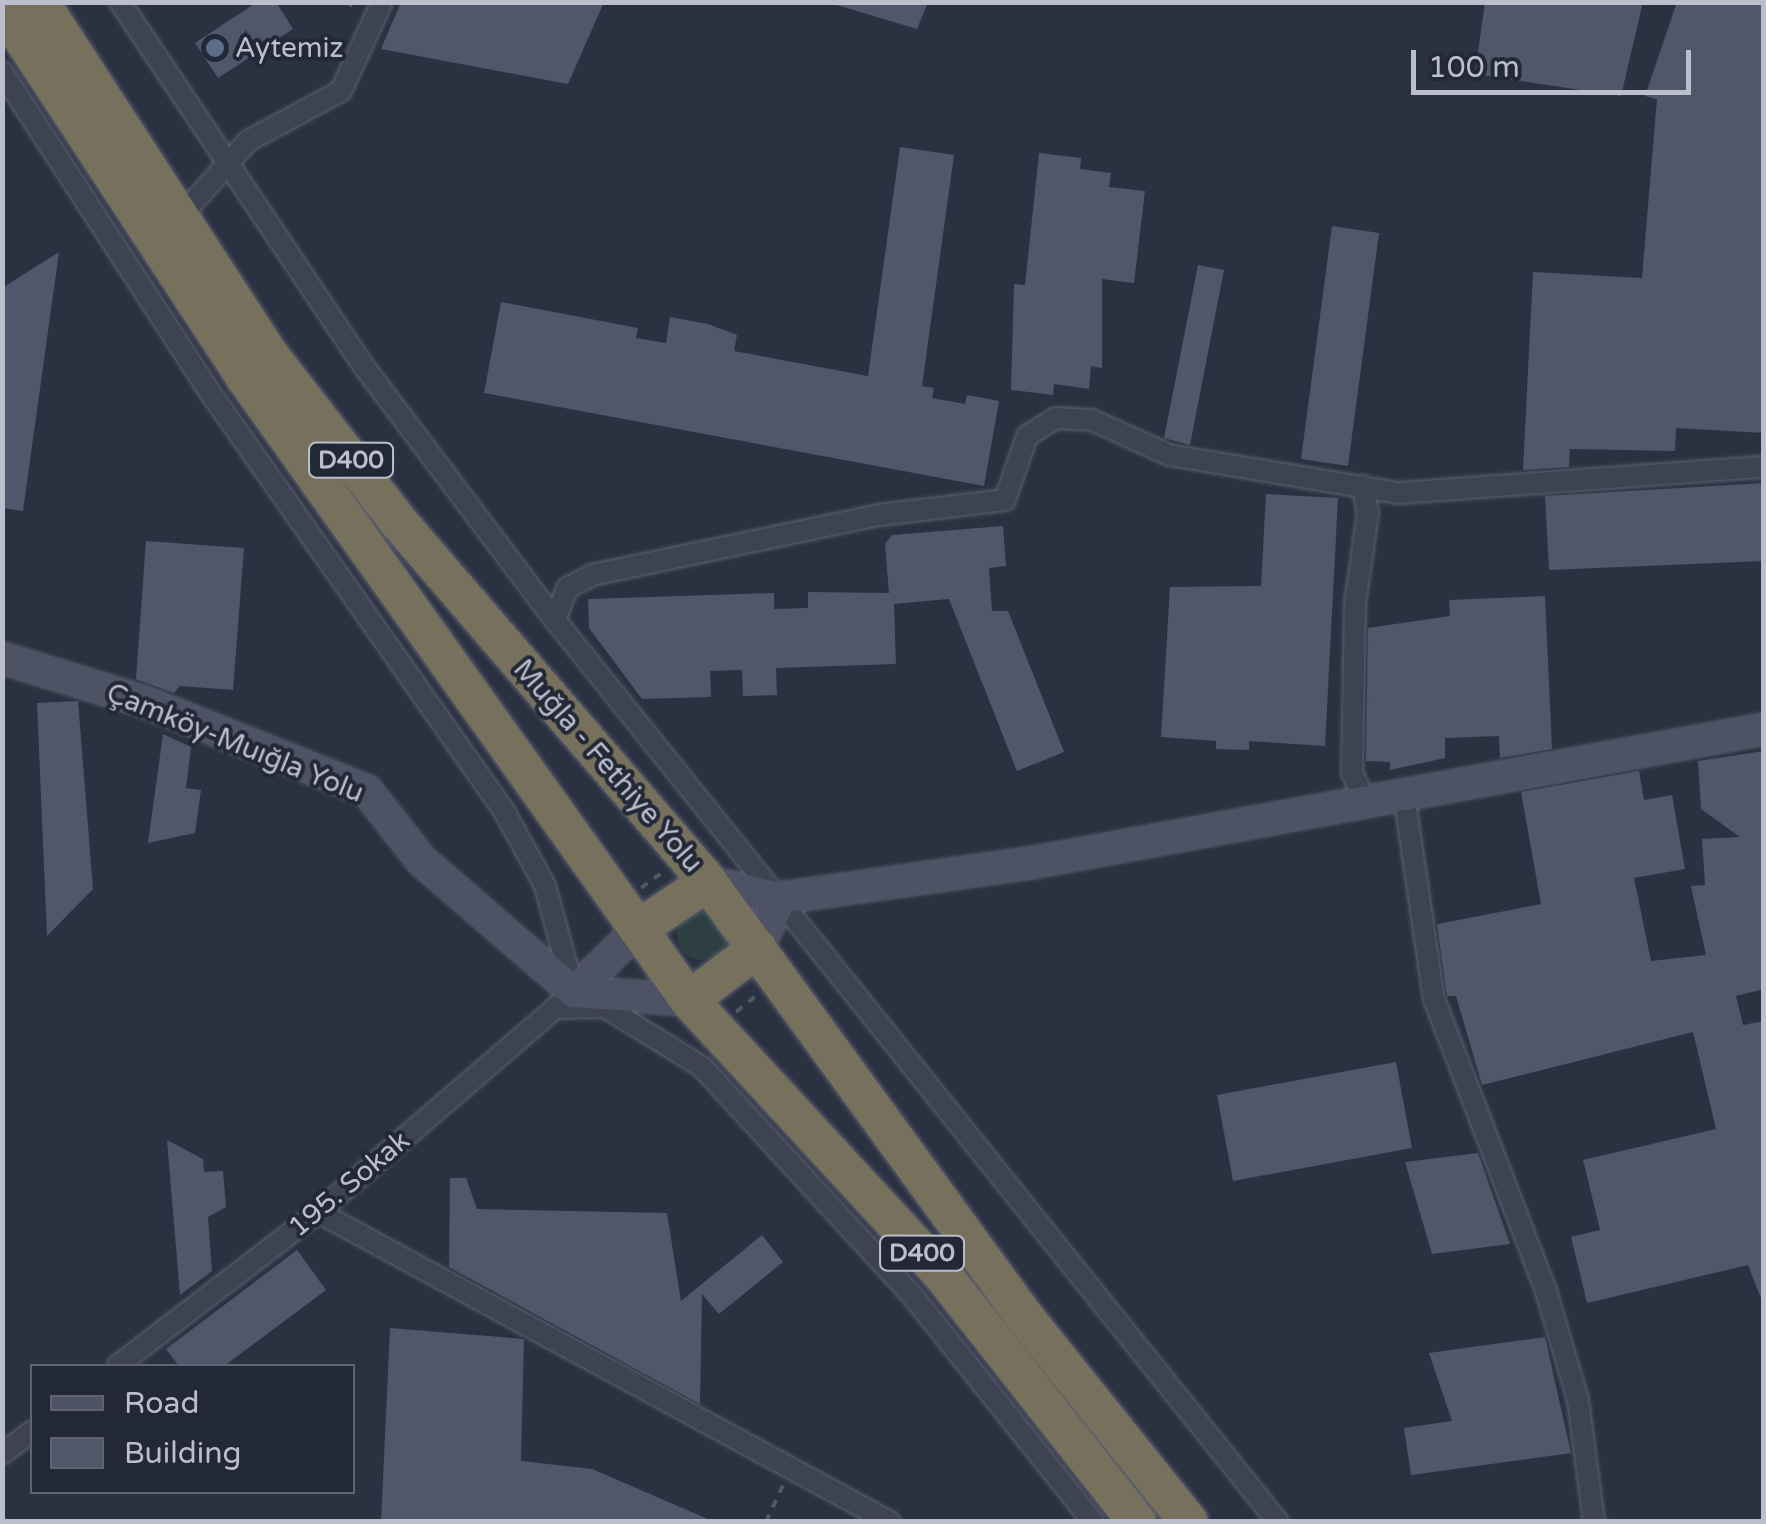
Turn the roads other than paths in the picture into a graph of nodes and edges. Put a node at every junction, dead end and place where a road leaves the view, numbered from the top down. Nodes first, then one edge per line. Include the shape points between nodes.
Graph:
1 (120, 2) edge
2 (382, 2) edge
3 (2, 7) edge
4 (54, 8) edge
5 (2, 72) edge
6 (226, 162) junction
7 (179, 218) junction
8 (1764, 467) edge
9 (1364, 486) junction
10 (555, 620) junction
11 (2, 658) edge
12 (1764, 728) edge
13 (1404, 794) junction
14 (1365, 801) junction
15 (698, 869) junction
16 (781, 898) junction
17 (629, 916) junction
18 (769, 963) junction
19 (565, 1000) junction
20 (689, 1000) junction
21 (318, 1212) junction
22 (120, 1364) edge
23 (30, 1433) edge
24 (2, 1454) edge
25 (890, 1522) edge
26 (1093, 1522) edge
27 (1137, 1522) edge
28 (1189, 1522) edge
29 (1278, 1522) edge
30 (1594, 1522) edge

1 - 6 street
2 - 6 street via 341,91 248,141
3 - 17 highway, Muğla - Fethiye Yolu / D400 via 244,376
4 - 7 highway, Muğla - Fethiye Yolu / D400
5 - 19 street via 214,398 504,811 545,886
6 - 7 street
6 - 10 street via 365,368
7 - 15 highway, Muğla - Fethiye Yolu / D400 via 270,356 397,520
8 - 9 street via 1399,493
9 - 10 street via 1169,456 1092,420 1056,418 1026,436 1004,500 879,515 592,575 567,588
9 - 14 street via 1368,513 1355,604 1352,772
10 - 16 street
11 - 19 street, Çamköy-Muığla Yolu via 145,702 366,791 422,861
12 - 13 street
13 - 14 street
13 - 30 street via 1434,998 1546,1291 1578,1400
14 - 16 street
15 - 16 street
15 - 17 highway
15 - 18 highway, Muğla - Fethiye Yolu / D400
16 - 18 street
16 - 29 street
17 - 19 street
17 - 20 highway, Muğla - Fethiye Yolu / D400
18 - 20 highway
18 - 28 highway, Muğla - Fethiye Yolu / D400 via 1023,1315
19 - 20 street
19 - 21 street, 195. Sokak
19 - 26 street via 605,1007 702,1067 916,1299
20 - 27 highway, Muğla - Fethiye Yolu / D400 via 941,1273
21 - 22 street, 195. Sokak
21 - 25 street via 794,1464
23 - 24 street

